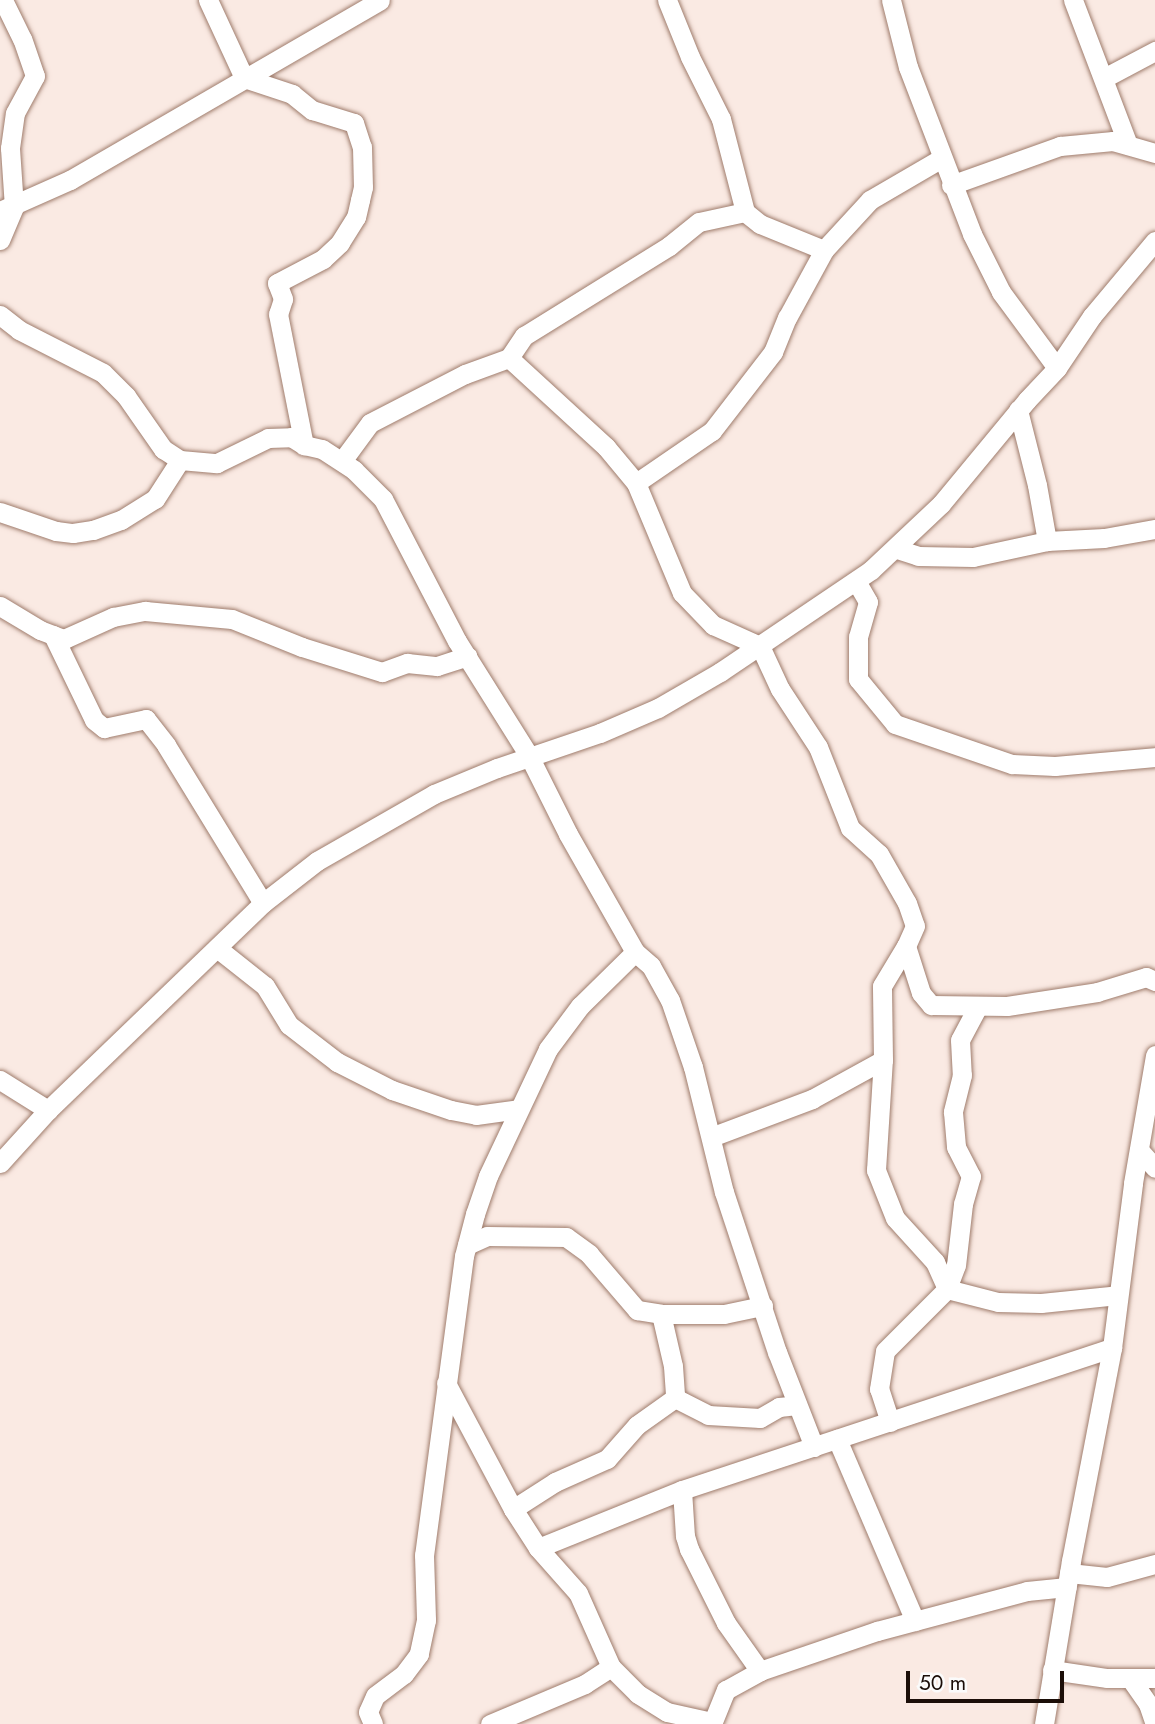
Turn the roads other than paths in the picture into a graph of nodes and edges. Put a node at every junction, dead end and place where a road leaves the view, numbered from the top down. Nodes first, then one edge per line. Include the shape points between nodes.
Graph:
1 (3, 0) edge
2 (208, 0) edge
3 (380, 0) edge
4 (667, 0) edge
5 (891, 0) edge
6 (1073, 0) edge
7 (1155, 51) edge
8 (244, 78) junction
9 (1104, 78) junction
10 (1128, 145) junction
11 (1155, 153) edge
12 (942, 158) junction
13 (951, 185) junction
14 (7, 209) edge
15 (745, 212) junction
16 (0, 240) edge
17 (1155, 242) edge
18 (824, 250) junction
19 (1, 318) edge
20 (509, 358) junction
21 (1057, 368) junction
22 (1018, 410) junction
23 (304, 445) junction
24 (180, 460) junction
25 (342, 461) junction
26 (636, 483) junction
27 (0, 512) edge
28 (1155, 529) edge
29 (1047, 541) junction
30 (897, 549) junction
31 (856, 581) junction
32 (0, 606) edge
33 (53, 635) junction
34 (760, 646) junction
35 (467, 656) junction
36 (529, 756) junction
37 (1155, 757) edge
38 (263, 904) junction
39 (906, 946) junction
40 (217, 948) junction
41 (635, 952) junction
42 (1155, 981) edge
43 (977, 1008) junction
44 (1155, 1055) edge
45 (883, 1060) junction
46 (0, 1080) edge
47 (519, 1109) junction
48 (48, 1110) junction
49 (711, 1137) junction
50 (1139, 1150) junction
51 (0, 1163) edge
52 (1155, 1168) edge
53 (467, 1245) junction
54 (947, 1289) junction
55 (1118, 1295) junction
56 (762, 1306) junction
57 (661, 1314) junction
58 (1112, 1348) junction
59 (446, 1383) junction
60 (675, 1398) junction
61 (797, 1405) junction
62 (890, 1422) junction
63 (837, 1439) junction
64 (814, 1447) junction
65 (682, 1490) junction
66 (513, 1509) junction
67 (538, 1548) junction
68 (1155, 1564) edge
69 (1068, 1580) junction
70 (915, 1621) junction
71 (611, 1667) junction
72 (1052, 1670) junction
73 (760, 1671) junction
74 (1130, 1678) junction
75 (1155, 1678) edge
76 (712, 1723) edge
77 (373, 1724) edge
78 (490, 1724) edge
79 (1044, 1724) edge
80 (1155, 1724) edge

1 - 14 street via 35,76 15,113
2 - 8 street
3 - 8 street
4 - 15 street via 721,119
5 - 12 street via 908,67
6 - 9 street
7 - 9 street
8 - 14 street via 70,180
8 - 23 street via 292,94 312,110 354,123 362,147 363,187 356,217 340,243 323,259 277,283 283,299 278,314
9 - 10 street
10 - 11 street
10 - 13 street via 1114,141 1060,146
12 - 13 street
12 - 18 street via 870,200
13 - 21 street via 1001,292
14 - 16 street
15 - 18 street via 760,224
15 - 20 street via 699,222 669,246 524,336
17 - 21 street via 1093,316
18 - 26 street via 773,352 750,384 712,431
19 - 24 street via 103,373 126,396 163,449
20 - 25 street via 465,374 370,423
20 - 26 street via 606,447
21 - 22 street
22 - 29 street
22 - 30 street via 941,505
23 - 24 street via 278,436 216,463
23 - 25 street
24 - 27 street via 155,499 121,520 93,530 57,531
25 - 35 street via 383,499
26 - 34 street via 682,593 713,625
28 - 29 street
29 - 30 street via 948,558
30 - 31 street
31 - 34 street
31 - 37 street via 868,602 858,637 858,679 895,724 1012,764 1055,766
32 - 33 street
33 - 35 street via 64,639 113,617 145,611 232,619 383,672 407,663 437,666
33 - 38 street via 94,720 104,728 146,719
34 - 36 street via 636,718
34 - 39 street via 780,689 818,747 850,828 879,853 907,902 915,926
35 - 36 street
36 - 38 street via 464,780 401,811 317,860
36 - 41 street
38 - 40 street
39 - 43 street via 921,993 932,1005
39 - 45 street via 882,986
40 - 47 street via 265,986 289,1025 337,1062 392,1090 451,1110 476,1115
40 - 48 street
41 - 47 street via 580,1006 548,1049
41 - 49 street via 651,967 670,1000
42 - 43 street via 1146,977 1097,992
43 - 54 street via 960,1040 962,1075 953,1112 956,1147 971,1175 956,1265
44 - 50 street
45 - 49 street via 812,1099
45 - 54 street via 877,1170 895,1218 935,1262
46 - 48 street
47 - 53 street via 488,1177
48 - 51 street
49 - 56 street
50 - 52 street
50 - 55 street
53 - 57 street via 487,1236 566,1237 589,1254 637,1310
53 - 59 street
54 - 55 street via 1019,1303
54 - 62 street via 885,1351 879,1389
55 - 58 street
56 - 57 street via 724,1314
56 - 61 street
57 - 60 street
58 - 62 street
58 - 69 street
59 - 66 street
59 - 77 street via 424,1555 424,1632 419,1654 404,1674 375,1696 368,1712
60 - 61 street via 708,1415 760,1418 779,1407
60 - 66 street via 637,1425 607,1459 555,1482
61 - 64 street
62 - 63 street
63 - 64 street
63 - 70 street
64 - 65 street
65 - 67 street
65 - 73 street via 689,1549 726,1623
66 - 67 street
67 - 71 street via 578,1593
68 - 69 street via 1107,1577
69 - 70 street
69 - 72 street
70 - 73 street
71 - 76 street via 638,1695 667,1712
71 - 78 street via 586,1684
72 - 74 street
72 - 79 street
73 - 76 street via 726,1690
74 - 75 street
74 - 80 street

